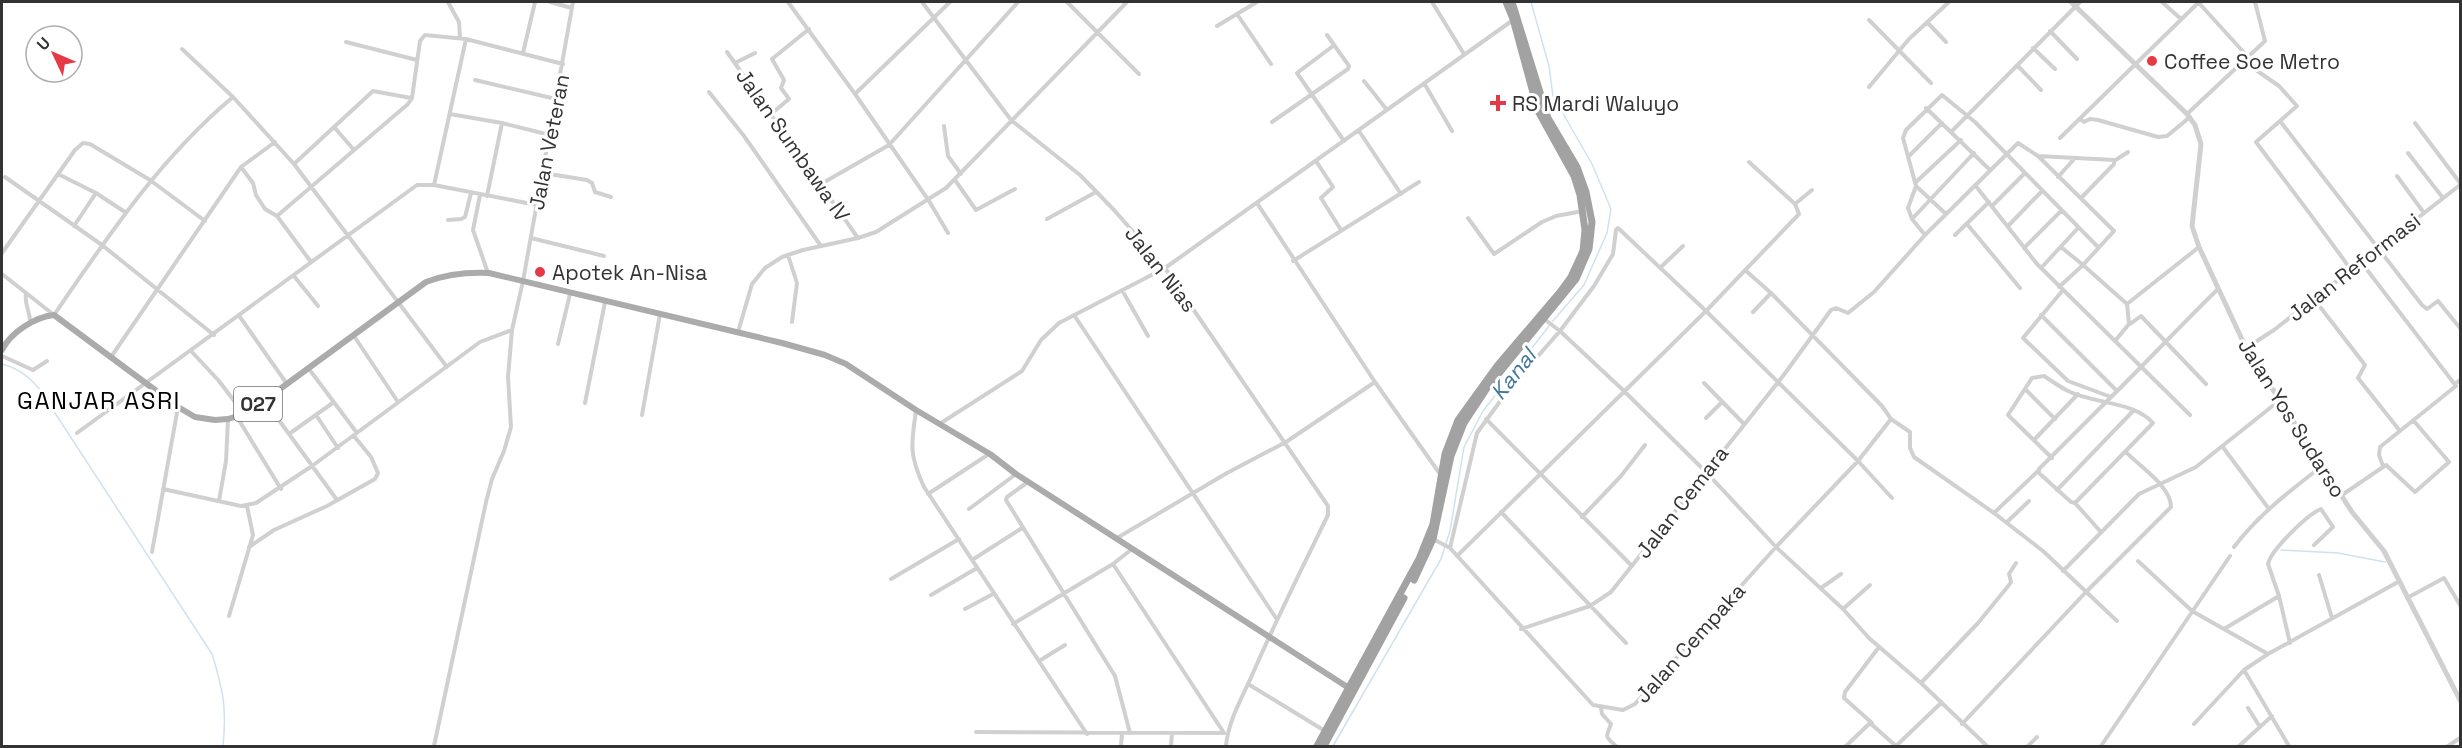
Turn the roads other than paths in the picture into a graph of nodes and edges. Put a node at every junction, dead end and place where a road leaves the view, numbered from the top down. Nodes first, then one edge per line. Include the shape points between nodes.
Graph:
1 (448, 2) edge
2 (535, 2) edge
3 (550, 2) edge
4 (573, 2) edge
5 (788, 2) edge
6 (922, 2) edge
7 (950, 2) edge
8 (1018, 2) edge
9 (1067, 2) edge
10 (1127, 2) edge
11 (1257, 2) edge
12 (1432, 2) edge
13 (1506, 2) edge
14 (1512, 2) edge
15 (1949, 2) edge
16 (2163, 2) edge
17 (2199, 2) edge
18 (2255, 2) edge
19 (2075, 3) edge
20 (572, 8) junction
21 (1237, 14) junction
22 (934, 18) junction
23 (1513, 19) junction
24 (2181, 19) junction
25 (1869, 20) dead end
26 (1927, 22) junction
27 (1216, 26) dead end
28 (809, 29) junction
29 (2050, 31) junction
30 (1097, 32) junction
31 (1328, 35) dead end
32 (460, 38) junction
33 (466, 39) junction
34 (346, 42) dead end
35 (1946, 42) dead end
36 (1333, 46) junction
37 (2033, 48) junction
38 (182, 49) dead end
39 (1900, 50) junction
40 (727, 52) dead end
41 (523, 53) junction
42 (755, 53) dead end
43 (1464, 54) junction
44 (965, 57) junction
45 (2248, 57) junction
46 (2077, 59) dead end
47 (417, 60) junction
48 (2243, 61) junction
49 (735, 63) junction
50 (563, 64) junction
51 (1271, 64) dead end
52 (2135, 64) junction
53 (2017, 65) junction
54 (2055, 69) dead end
55 (1139, 74) dead end
56 (475, 80) dead end
57 (1365, 81) dead end
58 (1424, 83) junction
59 (1931, 83) dead end
60 (1869, 87) dead end
61 (2041, 90) dead end
62 (710, 92) dead end
63 (855, 94) junction
64 (1311, 94) junction
65 (233, 97) junction
66 (412, 98) junction
67 (556, 99) junction
68 (1926, 108) junction
69 (1387, 110) junction
70 (450, 114) junction
71 (771, 114) junction
72 (1966, 116) junction
73 (2188, 116) junction
74 (1011, 120) junction
75 (2082, 121) junction
76 (2280, 121) junction
77 (1272, 122) dead end
78 (502, 123) junction
79 (1942, 123) junction
80 (2415, 123) dead end
81 (944, 126) dead end
82 (334, 127) junction
83 (1359, 131) junction
84 (1452, 131) dead end
85 (1951, 132) junction
86 (550, 135) junction
87 (2060, 138) dead end
88 (1961, 140) junction
89 (1344, 141) junction
90 (275, 142) junction
91 (889, 145) junction
92 (354, 150) junction
93 (2128, 152) dead end
94 (1974, 153) junction
95 (2408, 153) dead end
96 (2005, 154) junction
97 (2038, 156) junction
98 (1908, 158) junction
99 (2076, 158) junction
100 (1316, 161) junction
101 (2114, 161) junction
102 (1749, 162) dead end
103 (294, 164) junction
104 (241, 167) junction
105 (1989, 169) junction
106 (543, 173) junction
107 (58, 174) junction
108 (961, 174) junction
109 (2024, 174) junction
110 (2397, 176) dead end
111 (6, 177) dead end
112 (2058, 177) junction
113 (150, 180) junction
114 (955, 180) junction
115 (1419, 182) dead end
116 (821, 184) junction
117 (1916, 184) junction
118 (2460, 184) edge
119 (434, 185) junction
120 (1975, 185) junction
121 (312, 187) junction
122 (1015, 189) dead end
123 (1812, 190) dead end
124 (2042, 191) junction
125 (1096, 192) junction
126 (96, 193) junction
127 (471, 193) junction
128 (1401, 194) junction
129 (480, 195) junction
130 (487, 196) junction
131 (611, 197) dead end
132 (2081, 198) junction
133 (2443, 198) junction
134 (1931, 200) junction
135 (38, 201) junction
136 (929, 201) junction
137 (1257, 203) junction
138 (1795, 204) junction
139 (1990, 204) junction
140 (537, 205) junction
141 (1584, 210) junction
142 (2061, 211) junction
143 (125, 212) junction
144 (2424, 213) junction
145 (1946, 214) junction
146 (277, 216) junction
147 (1468, 218) dead end
148 (1047, 219) dead end
149 (1912, 219) junction
150 (448, 220) dead end
151 (205, 221) junction
152 (1967, 224) junction
153 (74, 226) junction
154 (2008, 226) junction
155 (2078, 228) junction
156 (1341, 230) junction
157 (948, 233) dead end
158 (1925, 235) junction
159 (1955, 235) dead end
160 (349, 236) junction
161 (531, 238) junction
162 (858, 238) junction
163 (102, 245) junction
164 (820, 246) junction
165 (1683, 246) dead end
166 (2061, 247) junction
167 (2098, 247) junction
168 (2199, 247) junction
169 (2024, 248) junction
170 (2380, 249) junction
171 (2, 254) edge
172 (788, 255) junction
173 (604, 256) dead end
174 (1293, 261) junction
175 (310, 262) junction
176 (2361, 262) junction
177 (2083, 265) junction
178 (1661, 267) junction
179 (1165, 268) junction
180 (2041, 268) junction
181 (1745, 270) junction
182 (2351, 270) junction
183 (489, 273) junction
184 (2, 274) edge
185 (294, 276) junction
186 (523, 281) junction
187 (2020, 288) dead end
188 (2061, 288) junction
189 (2218, 288) junction
190 (159, 289) junction
191 (1122, 290) junction
192 (26, 293) junction
193 (1771, 293) junction
194 (570, 294) junction
195 (2314, 299) junction
196 (398, 301) junction
197 (605, 302) junction
198 (2127, 304) junction
199 (318, 306) dead end
200 (1706, 311) junction
201 (1753, 312) dead end
202 (660, 314) junction
203 (1074, 314) junction
204 (54, 315) junction
205 (2041, 315) junction
206 (240, 317) junction
207 (1546, 320) junction
208 (792, 322) dead end
209 (30, 324) junction
210 (2130, 324) junction
211 (2460, 328) edge
212 (1558, 329) junction
213 (512, 330) junction
214 (738, 332) junction
215 (214, 335) junction
216 (353, 335) junction
217 (1526, 335) junction
218 (1148, 336) dead end
219 (1813, 336) junction
220 (2115, 341) junction
221 (2167, 342) junction
222 (558, 344) dead end
223 (2246, 348) junction
224 (2, 350) edge
225 (192, 351) junction
226 (2, 356) edge
227 (111, 357) junction
228 (47, 361) dead end
229 (2141, 366) junction
230 (447, 367) junction
231 (308, 368) junction
232 (2460, 380) edge
233 (1374, 382) junction
234 (1778, 382) junction
235 (1704, 383) dead end
236 (146, 384) junction
237 (287, 384) junction
238 (2206, 384) dead end
239 (2455, 384) junction
240 (2025, 389) junction
241 (1624, 391) junction
242 (2117, 391) junction
243 (2078, 394) junction
244 (2111, 398) junction
245 (265, 400) junction
246 (2280, 400) junction
247 (334, 402) junction
248 (398, 402) junction
249 (1722, 402) junction
250 (585, 403) dead end
251 (2105, 403) junction
252 (178, 407) junction
253 (916, 410) junction
254 (2134, 411) junction
255 (241, 415) junction
256 (316, 415) junction
257 (642, 415) dead end
258 (2190, 415) dead end
259 (1706, 418) dead end
260 (1891, 418) junction
261 (228, 419) junction
262 (1486, 419) junction
263 (2055, 419) junction
264 (2413, 420) junction
265 (941, 423) junction
266 (1743, 423) junction
267 (2400, 431) junction
268 (77, 434) dead end
269 (289, 434) junction
270 (356, 435) junction
271 (2034, 440) junction
272 (1286, 442) junction
273 (1645, 445) dead end
274 (2222, 446) junction
275 (338, 448) junction
276 (2126, 452) junction
277 (990, 454) junction
278 (2052, 458) junction
279 (1858, 461) junction
280 (2322, 465) junction
281 (312, 466) junction
282 (2383, 466) junction
283 (2039, 469) junction
284 (1541, 472) junction
285 (1707, 473) junction
286 (1016, 474) junction
287 (1441, 475) junction
288 (1028, 482) junction
289 (2160, 485) junction
290 (163, 489) junction
291 (281, 489) junction
292 (2057, 490) junction
293 (928, 494) junction
294 (1193, 494) junction
295 (2342, 495) junction
296 (1892, 498) dead end
297 (337, 500) junction
298 (219, 501) junction
299 (2030, 501) dead end
300 (2075, 503) junction
301 (247, 506) junction
302 (969, 509) dead end
303 (2269, 509) junction
304 (1501, 512) junction
305 (1994, 513) junction
306 (1582, 517) junction
307 (2007, 522) junction
308 (1022, 528) junction
309 (2100, 531) junction
310 (1117, 538) junction
311 (959, 539) junction
312 (1435, 540) junction
313 (2314, 545) dead end
314 (249, 547) junction
315 (1448, 547) junction
316 (1776, 547) junction
317 (2234, 547) dead end
318 (1132, 549) junction
319 (152, 552) dead end
320 (1457, 556) junction
321 (2230, 556) dead end
322 (972, 560) junction
323 (2138, 561) dead end
324 (2016, 563) dead end
325 (1113, 564) junction
326 (1632, 566) junction
327 (977, 568) junction
328 (2063, 571) junction
329 (1840, 574) dead end
330 (2319, 575) dead end
331 (891, 579) dead end
332 (2398, 582) junction
333 (1870, 585) dead end
334 (1821, 588) junction
335 (1065, 593) junction
336 (2085, 593) junction
337 (993, 594) junction
338 (931, 595) dead end
339 (2278, 596) junction
340 (2407, 598) junction
341 (2460, 605) edge
342 (1590, 606) junction
343 (966, 609) dead end
344 (1843, 609) junction
345 (2192, 611) junction
346 (229, 616) dead end
347 (1276, 618) junction
348 (2332, 618) junction
349 (2117, 621) dead end
350 (1013, 624) junction
351 (1521, 628) junction
352 (2224, 630) junction
353 (1269, 636) junction
354 (1626, 643) dead end
355 (2290, 643) junction
356 (1065, 645) dead end
357 (1879, 647) junction
358 (2268, 654) junction
359 (1039, 661) junction
360 (2244, 670) junction
361 (1921, 683) junction
362 (1248, 684) junction
363 (1351, 689) junction
364 (2459, 693) edge
365 (2460, 700) edge
366 (1941, 704) junction
367 (1601, 708) junction
368 (2248, 708) dead end
369 (2272, 716) junction
370 (1872, 723) junction
371 (1962, 724) junction
372 (2194, 724) dead end
373 (2260, 727) junction
374 (1324, 731) junction
375 (976, 732) dead end
376 (1122, 733) junction
377 (1130, 733) junction
378 (1172, 733) junction
379 (1225, 733) junction
380 (1087, 734) junction
381 (2037, 737) dead end
382 (2460, 738) edge
383 (1896, 746) edge
384 (435, 747) edge
385 (1121, 747) edge
386 (1171, 747) edge
387 (1226, 747) edge
388 (1317, 747) edge
389 (1324, 747) edge
390 (1616, 747) edge
391 (1846, 747) edge
392 (1987, 747) edge
393 (2028, 747) edge
394 (2101, 747) edge
395 (2239, 747) edge
396 (2289, 747) edge
397 (2448, 747) edge

1 - 32 street via 459,22
2 - 41 street
3 - 20 street
4 - 20 street, Jalan Veteran
5 - 28 street
6 - 22 street, Jalan Nias
7 - 22 street
8 - 44 street
9 - 30 street
10 - 30 street
11 - 21 street
12 - 43 street
13 - 23 highway
14 - 207 highway via 1543,105 1576,167 1591,215 1584,264
15 - 26 street
16 - 24 street
17 - 24 street
17 - 45 street
18 - 45 street via 2265,41
19 - 29 street
19 - 52 street, Jalan Yos Sudarso
20 - 50 street, Jalan Veteran
21 - 27 street
21 - 51 street
22 - 44 street, Jalan Nias
22 - 63 street
23 - 43 street
23 - 141 highway via 1538,111 1574,176
24 - 52 street
25 - 39 street
26 - 35 street
26 - 39 street
28 - 63 street
28 - 71 street via 772,59 784,80 781,88 789,99
29 - 37 street
29 - 46 street
30 - 55 street
30 - 74 street
31 - 36 street
32 - 33 street
32 - 47 street via 424,35
33 - 41 street
33 - 70 street
34 - 47 street
36 - 64 street via 1297,72
36 - 64 street via 1349,68
37 - 53 street
37 - 54 street
38 - 65 street
39 - 59 street
39 - 60 street
40 - 49 street, Jalan Sumbawa IV
41 - 50 street
42 - 49 street
43 - 58 street
44 - 74 street, Jalan Nias
44 - 91 street
45 - 48 street
47 - 66 street
48 - 73 street
48 - 76 street via 2279,86 2297,106
49 - 71 street, Jalan Sumbawa IV
50 - 67 street, Jalan Veteran
52 - 73 street, Jalan Yos Sudarso
52 - 75 street
53 - 61 street
53 - 72 street
56 - 67 street
57 - 69 street
58 - 69 street
58 - 84 street
62 - 164 street
63 - 91 street
64 - 77 street
64 - 89 street
65 - 90 street
65 - 113 street
66 - 82 street via 373,91
66 - 92 street
67 - 86 street, Jalan Veteran
68 - 72 street via 1942,95
68 - 79 street
68 - 98 street via 1904,135
69 - 83 street
70 - 78 street
70 - 119 street
71 - 116 street, Jalan Sumbawa IV
72 - 85 street
72 - 96 street
73 - 75 street via 2167,136 2158,137 2098,120
73 - 168 street, Jalan Yos Sudarso via 2201,139 2192,214
74 - 108 street
74 - 125 street, Jalan Nias
75 - 87 street
76 - 170 street
76 - 182 street via 2256,142
78 - 86 street
78 - 130 street
79 - 85 street
79 - 98 street
80 - 118 street
81 - 108 street via 948,156
82 - 92 street
82 - 103 street
83 - 89 street
83 - 128 street
85 - 88 street
86 - 106 street, Jalan Veteran
88 - 94 street
88 - 117 street
89 - 100 street
90 - 103 street
90 - 104 street
91 - 116 street
91 - 136 street
92 - 121 street
93 - 101 street
94 - 105 street
94 - 134 street
95 - 133 street
96 - 97 street via 2021,143
96 - 105 street
96 - 109 street
97 - 99 street
97 - 112 street
98 - 117 street
99 - 101 street
99 - 112 street
100 - 137 street
100 - 156 street via 1333,187 1321,198
101 - 132 street
102 - 138 street
103 - 121 street
104 - 146 street via 254,183 265,209
104 - 151 street
105 - 120 street
106 - 131 street via 587,180 595,192
106 - 140 street, Jalan Veteran
107 - 113 street via 79,145 86,143
107 - 126 street
107 - 135 street
108 - 114 street
109 - 124 street
109 - 139 street
110 - 144 street
111 - 135 street
112 - 132 street
113 - 143 street
113 - 151 street
114 - 122 street via 976,210
114 - 136 street
115 - 128 street
116 - 162 street, Jalan Sumbawa IV
117 - 134 street
117 - 149 street via 1908,207
118 - 133 street, Jalan Reformasi
119 - 127 street
119 - 160 street via 414,188
120 - 139 street
120 - 145 street
121 - 146 street
121 - 160 street
123 - 138 street
124 - 142 street
124 - 154 street
125 - 148 street
125 - 179 street, Jalan Nias
126 - 143 street
126 - 153 street
127 - 129 street
127 - 150 street via 464,218
128 - 156 street
129 - 130 street
129 - 183 street via 473,230
130 - 140 street
132 - 167 street via 2114,231
133 - 144 street, Jalan Reformasi
134 - 145 street
134 - 149 street
135 - 153 street
135 - 171 street
136 - 157 street
136 - 162 street
137 - 174 street
137 - 179 street
138 - 181 street via 1800,213
139 - 152 street
139 - 154 street
140 - 161 street, Jalan Veteran
141 - 147 street via 1542,222 1494,254
141 - 217 highway via 1579,262
142 - 155 street
142 - 169 street
143 - 163 street
144 - 170 street, Jalan Reformasi
145 - 158 street
146 - 175 street
149 - 158 street
151 - 190 street
152 - 159 street
152 - 187 street
153 - 163 street
154 - 169 street
155 - 166 street
155 - 167 street
156 - 174 street
158 - 219 street, Jalan Cemara via 1874,292 1848,313 1831,310
160 - 175 street
160 - 196 street
161 - 173 street
161 - 186 street, Jalan Veteran
162 - 164 street
163 - 190 street
163 - 204 street
164 - 172 street
165 - 178 street
166 - 177 street
166 - 180 street
167 - 177 street
168 - 189 street, Jalan Yos Sudarso
168 - 198 street
169 - 180 street
170 - 176 street, Jalan Reformasi
170 - 211 street via 2424,308 2437,300
172 - 208 street via 797,283
172 - 214 street via 765,268 755,279
174 - 233 street
175 - 185 street
176 - 182 street, Jalan Reformasi
176 - 239 street
177 - 188 street
177 - 198 street
178 - 200 street
178 - 212 street via 1617,228 1613,254 1606,268
179 - 191 street
179 - 272 street, Jalan Nias
180 - 188 street
181 - 193 street
181 - 200 street
182 - 195 street, Jalan Reformasi
183 - 186 main road, 027
183 - 196 main road, 027 via 440,276
184 - 192 street
185 - 199 street
185 - 206 street
186 - 194 main road
186 - 213 street, Jalan Veteran
188 - 205 street
188 - 220 street
189 - 221 street
189 - 223 street, Jalan Yos Sudarso
190 - 215 street
190 - 227 street
191 - 203 street
191 - 218 street
192 - 204 street
192 - 209 street
193 - 201 street
193 - 219 street
194 - 197 main road
194 - 222 street
195 - 223 street, Jalan Reformasi
195 - 267 street via 2365,364 2358,378
196 - 216 main road, 027
196 - 230 street
197 - 202 main road
197 - 250 street
198 - 210 street
200 - 234 street
200 - 241 street
202 - 214 main road
202 - 257 street
203 - 265 street via 1048,331 1022,371
203 - 294 street
204 - 209 main road
204 - 227 main road, 027
205 - 242 street
205 - 244 street via 2023,338 2068,381
206 - 215 street
206 - 237 street
207 - 212 street
207 - 217 highway
209 - 224 main road via 9,339
210 - 220 street
210 - 221 street via 2141,316
212 - 241 street
212 - 262 street
213 - 230 street via 480,342
213 - 384 street, Jalan Veteran via 508,377 511,427 486,502
214 - 253 main road via 846,364
215 - 225 street
216 - 231 main road, 027
216 - 248 street
217 - 287 highway via 1482,384 1458,420
217 - 312 highway via 1460,430 1450,456
219 - 234 street, Jalan Cemara
219 - 260 street
220 - 229 street
221 - 229 street
221 - 238 street
223 - 246 street, Jalan Yos Sudarso
225 - 236 street
225 - 255 street via 219,381
226 - 228 street via 33,370
227 - 236 main road, 027
229 - 242 street
229 - 258 street
230 - 248 street
231 - 237 main road, 027
231 - 247 street
232 - 239 street
233 - 272 street
233 - 287 street
234 - 266 street, Jalan Cemara
234 - 279 street
235 - 249 street
236 - 252 main road, 027
236 - 268 street
237 - 245 main road, 027
239 - 264 street via 2455,389
240 - 243 street via 2034,376 2041,376
240 - 263 street
240 - 271 street via 2008,413
241 - 284 street
241 - 285 street
242 - 244 street
243 - 251 street
243 - 263 street
244 - 251 street
245 - 255 main road, 027
245 - 269 street
246 - 274 street
246 - 280 street, Jalan Yos Sudarso
247 - 256 street
247 - 270 street
248 - 270 street
249 - 259 street
249 - 266 street
251 - 254 street
251 - 278 street
252 - 261 main road, 027 via 203,419
252 - 290 street
253 - 265 main road
253 - 293 street via 911,444
254 - 276 street via 2153,423
254 - 292 street
255 - 261 main road, 027
255 - 291 street
256 - 269 street
256 - 275 street
260 - 279 street, Jalan Cempaka
260 - 305 street via 1910,432 1914,457
261 - 298 street
262 - 284 street
262 - 315 street via 1474,439
263 - 271 street
264 - 267 street
264 - 282 street via 2449,462 2415,492 2388,466
265 - 277 main road
266 - 285 street, Jalan Cemara
267 - 282 street via 2380,447
269 - 281 street
270 - 275 street
270 - 297 street via 378,473 372,482
271 - 278 street
272 - 294 street
272 - 347 street, Jalan Nias via 1328,508 1328,515
273 - 306 street
274 - 289 street via 2191,470
274 - 303 street
275 - 281 street
276 - 289 street
276 - 300 street
277 - 286 main road
277 - 293 street
278 - 283 street
279 - 296 street
279 - 316 street, Jalan Cempaka
280 - 295 street, Jalan Yos Sudarso
280 - 303 street
281 - 291 street
281 - 297 street
282 - 295 street
283 - 292 street
283 - 305 street
284 - 304 street
284 - 306 street
285 - 316 street
285 - 326 street, Jalan Cemara
286 - 288 main road
286 - 302 street
287 - 363 highway via 1433,524 1419,559
288 - 308 street via 1006,499
288 - 310 main road
289 - 309 street via 2142,492
289 - 336 street via 2171,507
290 - 298 street
290 - 319 street
291 - 301 street
292 - 300 street
293 - 311 street
294 - 310 street
294 - 347 street
295 - 332 street, Jalan Yos Sudarso via 2384,551
297 - 314 street via 274,530
298 - 301 street
299 - 307 street
300 - 309 street
301 - 314 street via 254,535
303 - 317 street
304 - 320 street
304 - 342 street
305 - 307 street
306 - 326 street
307 - 328 street
308 - 322 street
308 - 335 street
309 - 328 street
310 - 318 main road
311 - 322 street
311 - 331 street
312 - 315 street
312 - 363 highway
313 - 339 street via 2333,526 2321,509 2282,543 2269,560
314 - 346 street
315 - 320 street
316 - 334 street
316 - 367 street, Jalan Cempaka via 1635,704 1623,710
318 - 325 street
318 - 353 main road
320 - 351 street
321 - 345 street
322 - 327 street
323 - 345 street
324 - 361 street via 2009,574 2009,585
325 - 335 street
325 - 379 street
326 - 342 street, Jalan Cemara via 1611,592
327 - 337 street
327 - 338 street
328 - 336 street
329 - 334 street
330 - 348 street
332 - 340 street, Jalan Yos Sudarso
332 - 348 street
333 - 344 street
334 - 344 street
335 - 350 street
335 - 377 street via 1115,676
336 - 349 street
336 - 371 street
337 - 343 street
337 - 350 street
339 - 352 street
339 - 355 street
340 - 341 street via 2444,578
340 - 364 street, Jalan Yos Sudarso
342 - 351 street, Jalan Cemara
342 - 354 street
344 - 357 street
345 - 352 street
345 - 394 street
347 - 353 street
348 - 355 street
350 - 359 street
351 - 367 street via 1590,703
352 - 358 street
353 - 362 street
353 - 363 main road
355 - 358 street
356 - 359 street
357 - 361 street
357 - 370 street via 1844,698
358 - 360 street
359 - 380 street
360 - 369 street
360 - 372 street
361 - 366 street
362 - 374 street
362 - 379 street
363 - 374 highway
363 - 389 highway
364 - 365 street, Jalan Yos Sudarso
366 - 371 street
366 - 383 street
367 - 390 street via 1611,724 1606,736
368 - 373 street
369 - 373 street
369 - 396 street
370 - 383 street
370 - 391 street
371 - 392 street
373 - 395 street
374 - 388 highway
375 - 380 street
376 - 377 street
376 - 380 street
376 - 385 street
377 - 378 street
378 - 379 street
378 - 386 street
379 - 387 street
381 - 393 street
382 - 397 street

